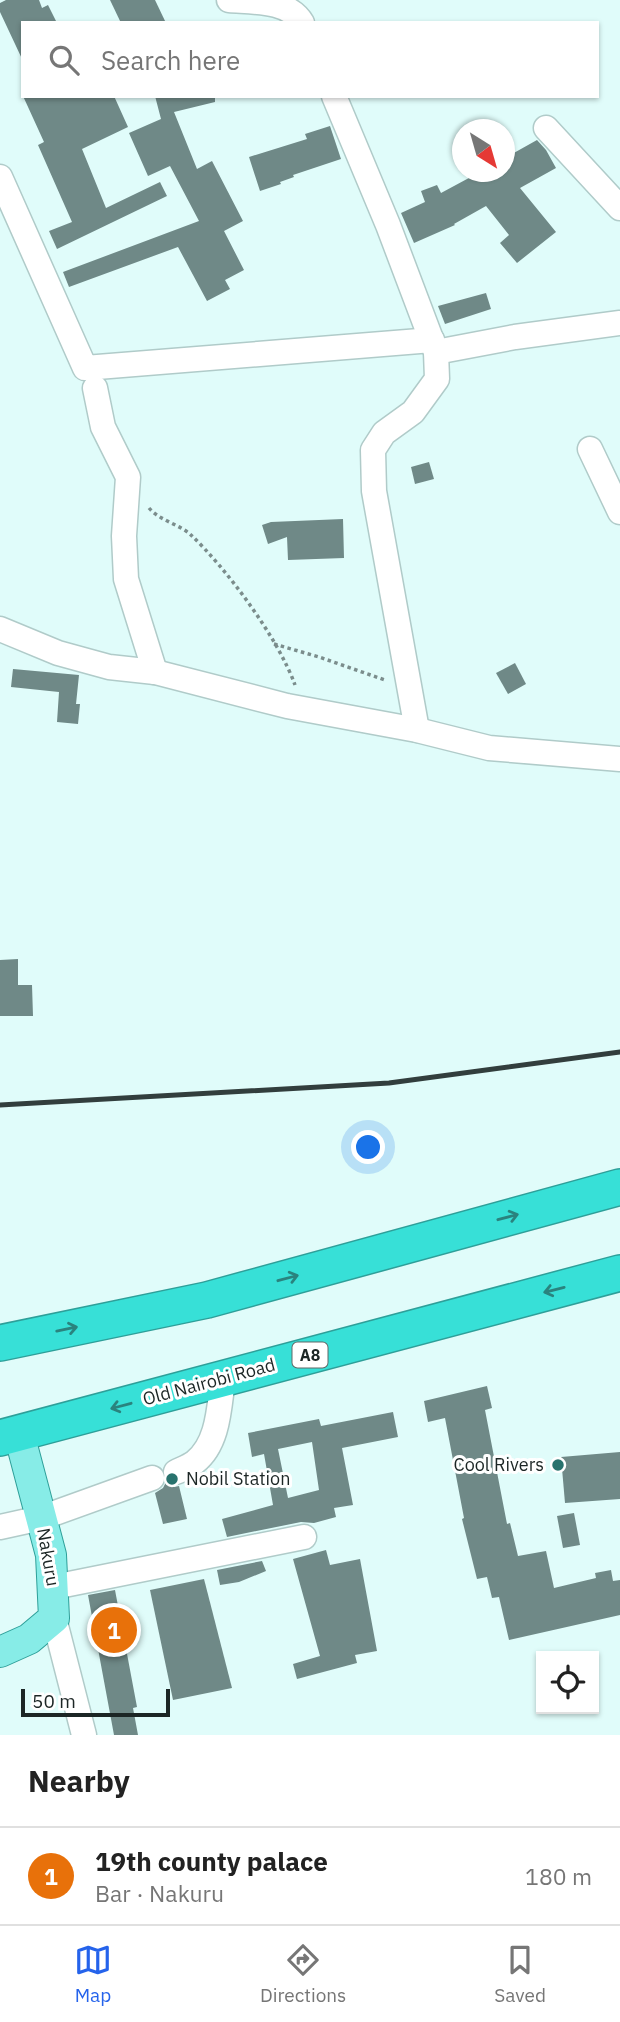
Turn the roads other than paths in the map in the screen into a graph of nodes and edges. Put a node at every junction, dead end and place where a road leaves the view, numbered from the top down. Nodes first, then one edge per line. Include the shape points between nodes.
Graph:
1 (229, 0) edge
2 (301, 21) edge
3 (335, 98) edge
4 (546, 128) dead end
5 (0, 177) edge
6 (620, 208) edge
7 (620, 323) edge
8 (434, 346) junction
9 (95, 388) dead end
10 (590, 449) dead end
11 (620, 512) edge
12 (0, 629) edge
13 (155, 672) junction
14 (416, 730) junction
15 (620, 759) edge
16 (620, 1186) edge
17 (620, 1272) edge
18 (0, 1343) edge
19 (223, 1379) junction
20 (9, 1436) edge
21 (41, 1518) junction
22 (0, 1527) edge
23 (304, 1537) dead end
24 (54, 1587) junction
25 (54, 1618) junction
26 (0, 1652) edge
27 (83, 1735) edge

1 - 2 street via 284,3
3 - 8 street
4 - 6 street
5 - 8 street via 85,368
7 - 8 street
8 - 14 street via 437,379 413,412 384,433 373,450 373,491
9 - 13 street via 103,427 128,477 126,579
10 - 11 street
12 - 13 street via 58,653 109,667
13 - 14 street via 304,709
14 - 15 street via 489,748
18 -> 16 highway via 207,1300
17 -> 19 highway, Old Nairobi Road / A8
19 -> 20 highway, Old Nairobi Road / A8
19 - 21 street via 215,1432 196,1461
20 - 21 main road, Nakuru
21 - 22 street
21 - 24 main road, Nakuru
23 - 24 street
24 - 25 main road, Nakuru
25 - 26 main road via 29,1639
25 - 27 street

